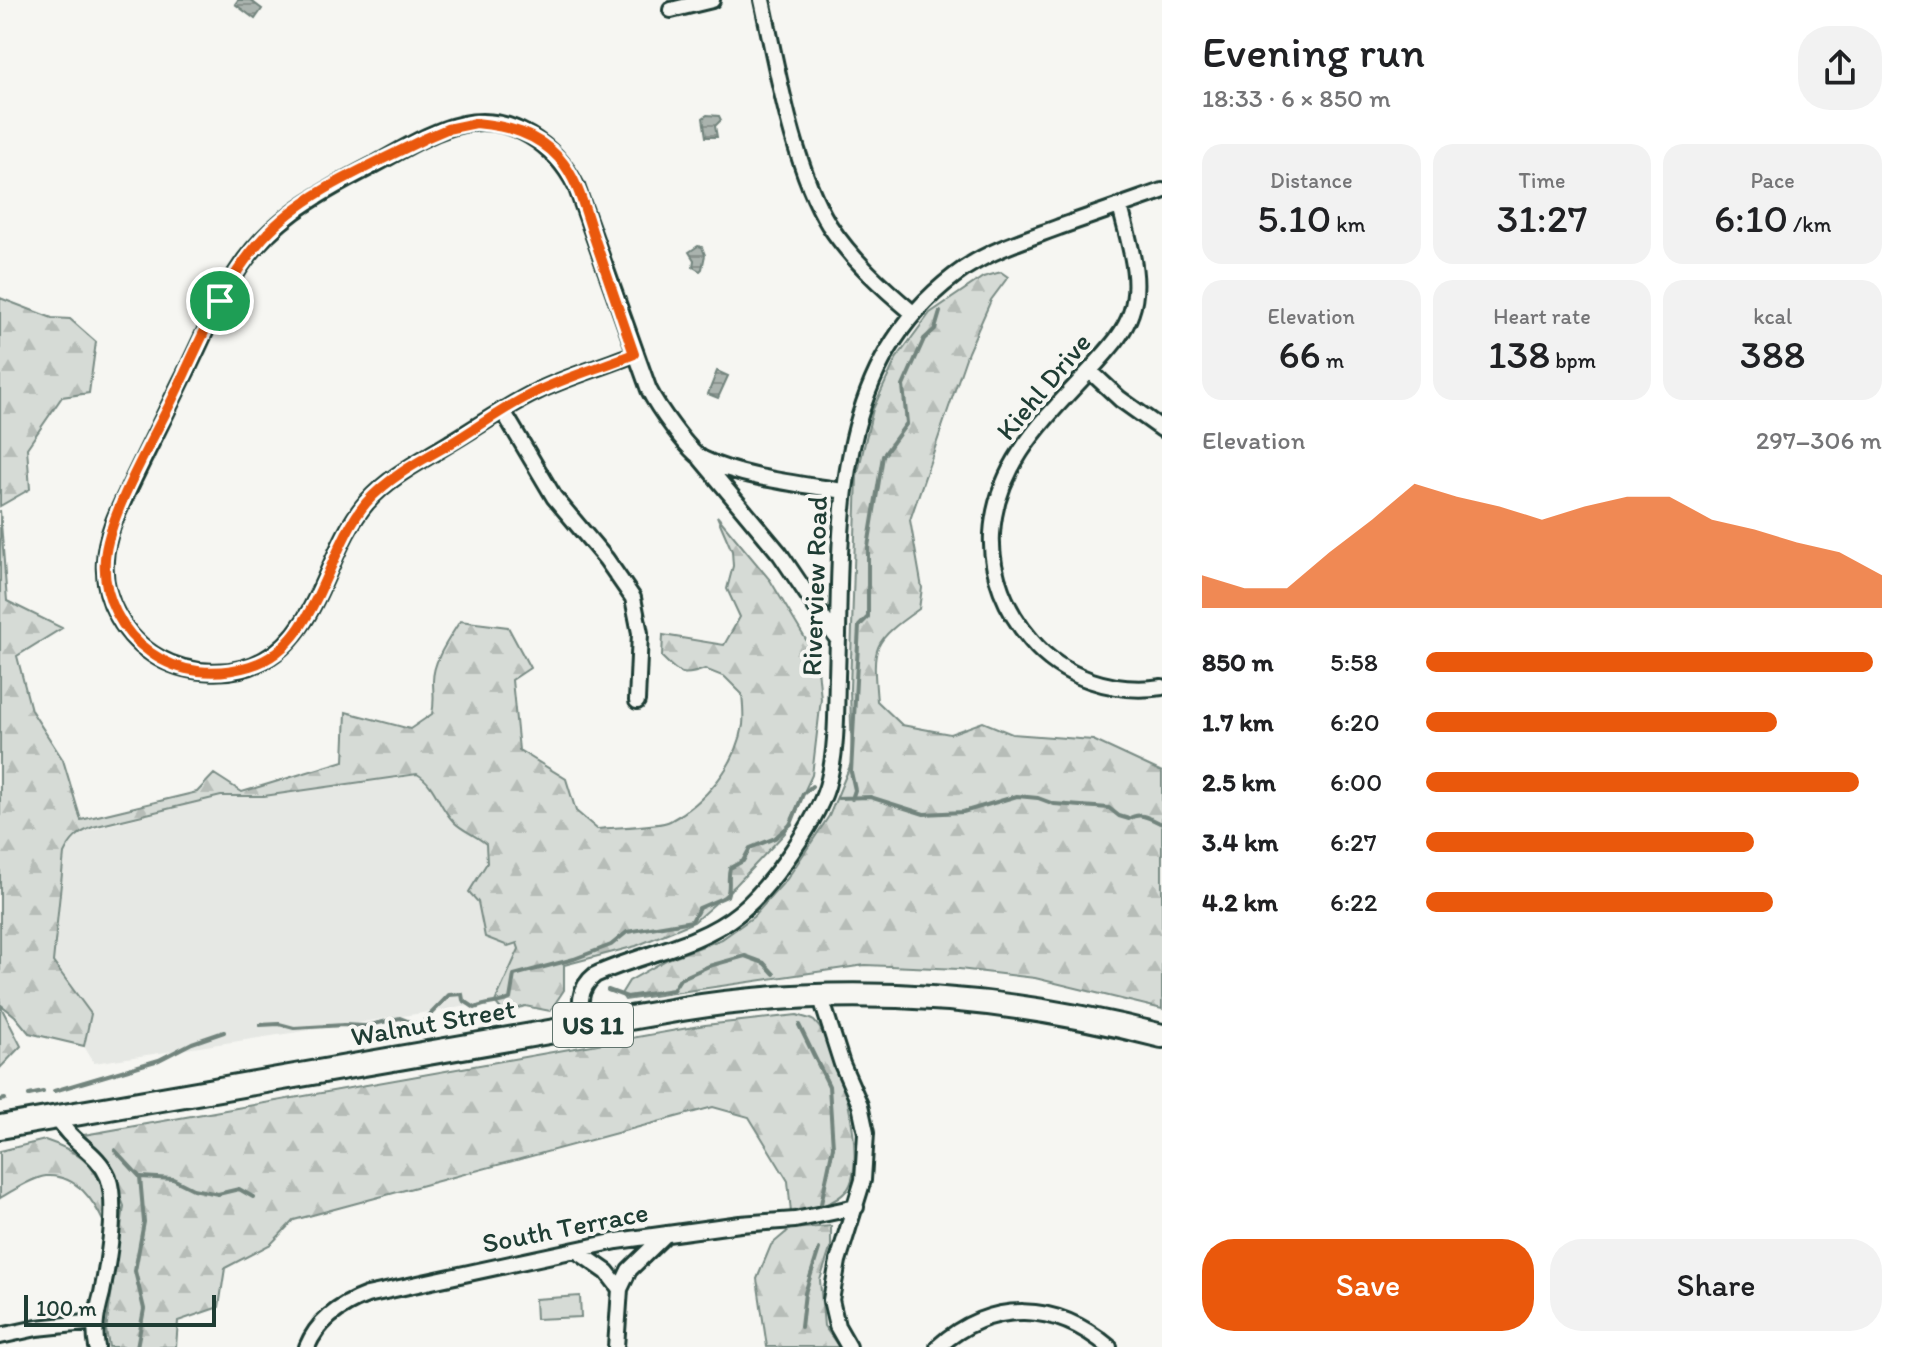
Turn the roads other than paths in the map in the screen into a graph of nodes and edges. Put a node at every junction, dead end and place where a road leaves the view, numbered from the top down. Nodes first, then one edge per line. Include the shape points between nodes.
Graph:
1 (712, 0) edge
2 (762, 0) edge
3 (671, 10) dead end
4 (1162, 191) edge
5 (1120, 206) junction
6 (914, 314) junction
7 (634, 354) junction
8 (1090, 371) junction
9 (503, 411) junction
10 (1162, 429) edge
11 (700, 458) junction
12 (843, 491) junction
13 (838, 641) junction
14 (1162, 687) edge
15 (637, 701) dead end
16 (820, 995) junction
17 (583, 1026) junction
18 (1162, 1036) edge
19 (57, 1117) junction
20 (0, 1127) edge
21 (856, 1207) junction
22 (666, 1234) junction
23 (577, 1251) junction
24 (620, 1289) junction
25 (95, 1322) junction
26 (0, 1336) edge
27 (97, 1347) edge
28 (307, 1347) edge
29 (616, 1347) edge
30 (849, 1347) edge
31 (938, 1347) edge
32 (1109, 1347) edge

1 - 3 street
2 - 6 street via 801,162 819,208 859,264
4 - 5 street, Riverview Road
5 - 6 street, Riverview Road via 979,260
5 - 8 street, Kiehl Drive via 1134,265 1134,303 1122,332
6 - 12 street, Riverview Road via 871,382
7 - 9 street via 535,392
7 - 9 street via 576,186 558,158 531,136 501,125 464,124 426,138 299,206 262,239 236,273 116,517 105,558 107,586 121,622 144,648 175,666 215,671 261,662 297,631 368,501 414,464
7 - 11 street via 656,403
8 - 10 street
8 - 14 street, Kiehl Drive via 1025,443 1002,483 992,544 998,581 1031,640 1069,671 1117,687
9 - 15 street via 554,497 629,590 640,633
11 - 12 street
11 - 13 street via 780,554
12 - 13 street, Riverview Road
13 - 17 street, Riverview Road via 830,778 797,843 756,897 721,926 588,980 580,1000
16 - 17 main road, Walnut Street / US 11 via 716,1004
16 - 18 main road, Walnut Street / US 11 via 995,1002
16 - 21 street via 864,1116 865,1158
17 - 19 main road, Walnut Street / US 11
19 - 20 main road, Walnut Street / US 11
19 - 25 street via 66,1134 97,1160 112,1189 111,1230
21 - 22 street, South Terrace via 795,1220
21 - 30 street via 831,1300
22 - 23 street, South Terrace
22 - 24 street via 629,1270
23 - 24 street via 607,1272
23 - 28 street, South Terrace via 367,1295 329,1315
24 - 29 street
25 - 26 street
25 - 27 street
31 - 32 street via 993,1315 1026,1312 1071,1322

